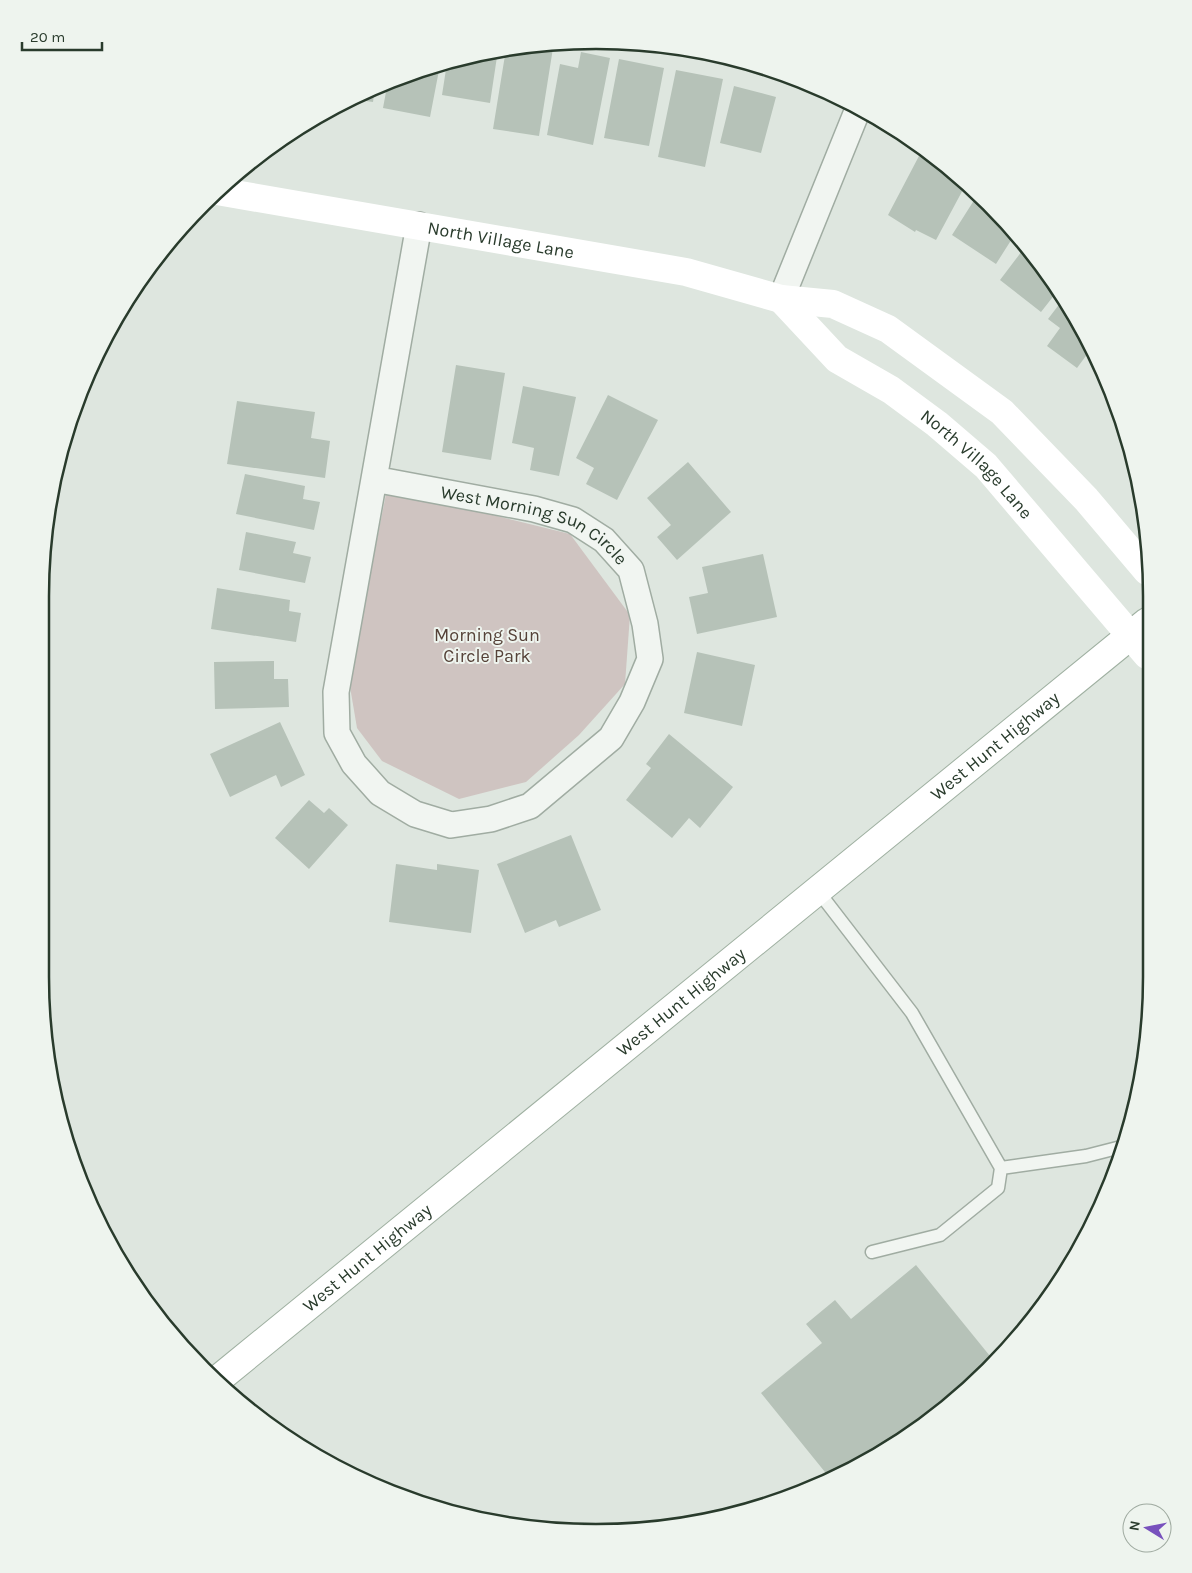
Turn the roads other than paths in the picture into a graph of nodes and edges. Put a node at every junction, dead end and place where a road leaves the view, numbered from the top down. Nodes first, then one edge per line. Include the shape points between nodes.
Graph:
1 (856, 114) edge
2 (227, 193) edge
3 (418, 225) junction
4 (781, 299) junction
5 (374, 479) junction
6 (1142, 565) edge
7 (1142, 637) edge
8 (818, 891) junction
9 (1115, 1148) edge
10 (1001, 1168) junction
11 (872, 1252) dead end
12 (223, 1377) edge

1 - 4 street
2 - 3 street, North Village Lane
3 - 4 street, North Village Lane via 686,272
3 - 5 street, West Morning Sun Circle
4 - 6 street, North Village Lane via 833,304 888,329 948,371 1002,412 1033,442
4 - 7 street, North Village Lane via 837,359 891,390 986,466
5 - 5 street, West Morning Sun Circle via 336,692 337,733 354,764 380,793 414,814 451,825 491,819 530,806 611,738 632,702 650,659 631,570 604,540 573,520 534,509
7 - 8 street, West Hunt Highway
8 - 10 lane via 912,1013
8 - 12 street, West Hunt Highway
9 - 10 lane
10 - 11 lane via 998,1188 940,1235

